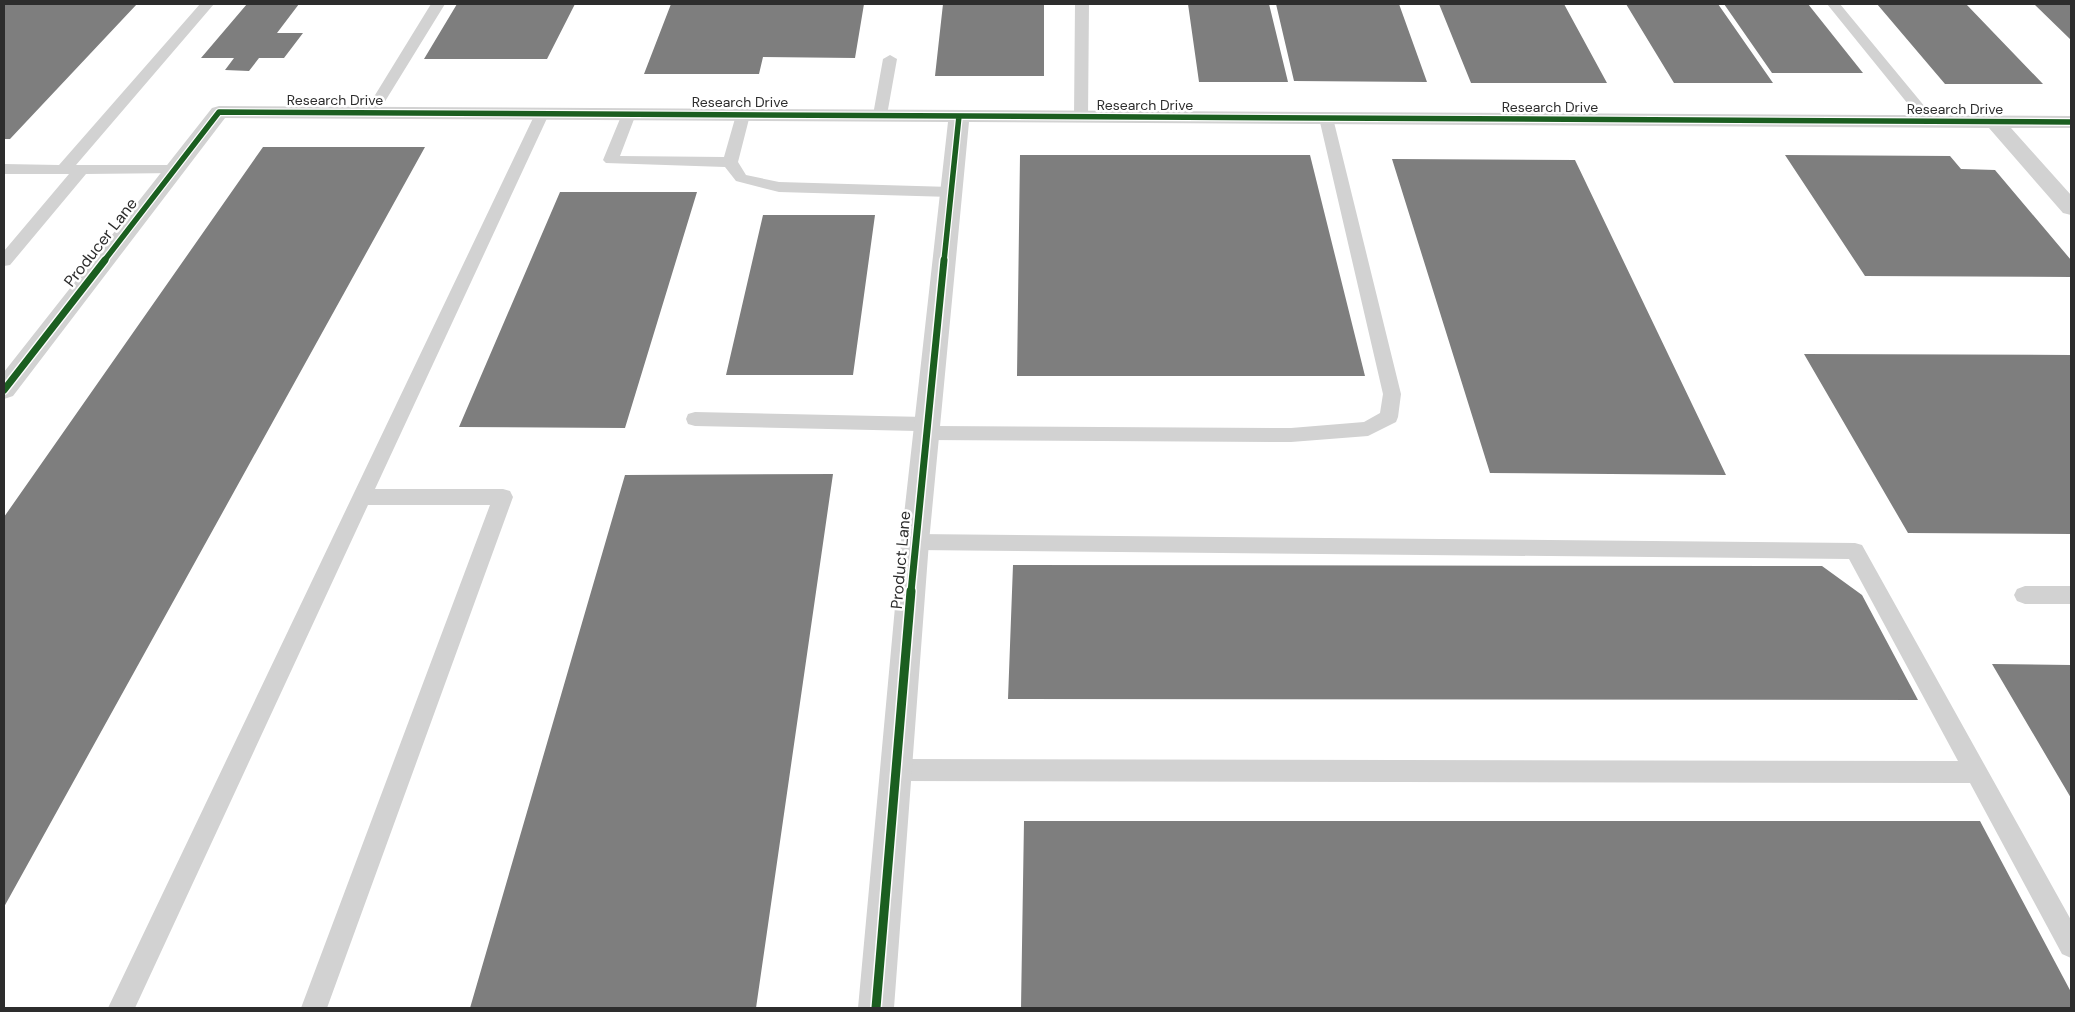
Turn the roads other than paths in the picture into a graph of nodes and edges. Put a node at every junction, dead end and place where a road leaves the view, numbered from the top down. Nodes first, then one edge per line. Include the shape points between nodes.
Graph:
1 (207, 4) edge
2 (438, 4) edge
3 (1082, 4) edge
4 (1833, 4) edge
5 (890, 59) dead end
6 (219, 112) joint
7 (371, 113) junction
8 (542, 114) junction
9 (629, 114) junction
10 (743, 115) junction
11 (880, 115) junction
12 (959, 116) junction
13 (1081, 117) junction
14 (1326, 118) junction
15 (1930, 122) junction
16 (1995, 122) junction
17 (2071, 122) edge
18 (730, 162) junction
19 (4, 169) edge
20 (63, 170) junction
21 (81, 170) junction
22 (173, 170) junction
23 (951, 192) junction
24 (2071, 208) edge
25 (4, 261) edge
26 (4, 390) edge
27 (695, 419) dead end
28 (926, 428) junction
29 (362, 497) junction
30 (915, 542) junction
31 (2025, 595) dead end
32 (2071, 595) edge
33 (896, 770) junction
34 (1977, 772) junction
35 (2071, 945) edge
36 (121, 1008) edge
37 (314, 1008) edge
38 (876, 1008) edge

1 - 20 lane
2 - 7 lane
3 - 13 lane
4 - 15 lane
5 - 11 lane
6 - 7 street, Research Drive
6 - 22 street, Producer Lane
7 - 8 street, Research Drive
8 - 9 street, Research Drive
8 - 29 lane
9 - 10 street, Research Drive
9 - 18 lane via 611,160
10 - 11 street, Research Drive
10 - 18 lane
11 - 12 street, Research Drive
12 - 13 street, Research Drive
12 - 23 street, Product Lane
13 - 14 street, Research Drive
14 - 15 street, Research Drive
14 - 28 lane via 1392,394 1389,417 1368,429 1291,435
15 - 16 street, Research Drive
16 - 17 street, Research Drive
16 - 24 street
18 - 23 lane via 741,178 779,187
19 - 20 lane
20 - 21 lane
21 - 22 lane
21 - 25 lane
22 - 26 street, Producer Lane
23 - 28 street, Product Lane
27 - 28 lane
28 - 30 street, Product Lane
29 - 36 lane
29 - 37 lane via 503,497
30 - 33 street, Product Lane
30 - 34 lane via 1855,551
31 - 32 lane
33 - 34 lane
33 - 38 street, Product Lane
34 - 35 lane

